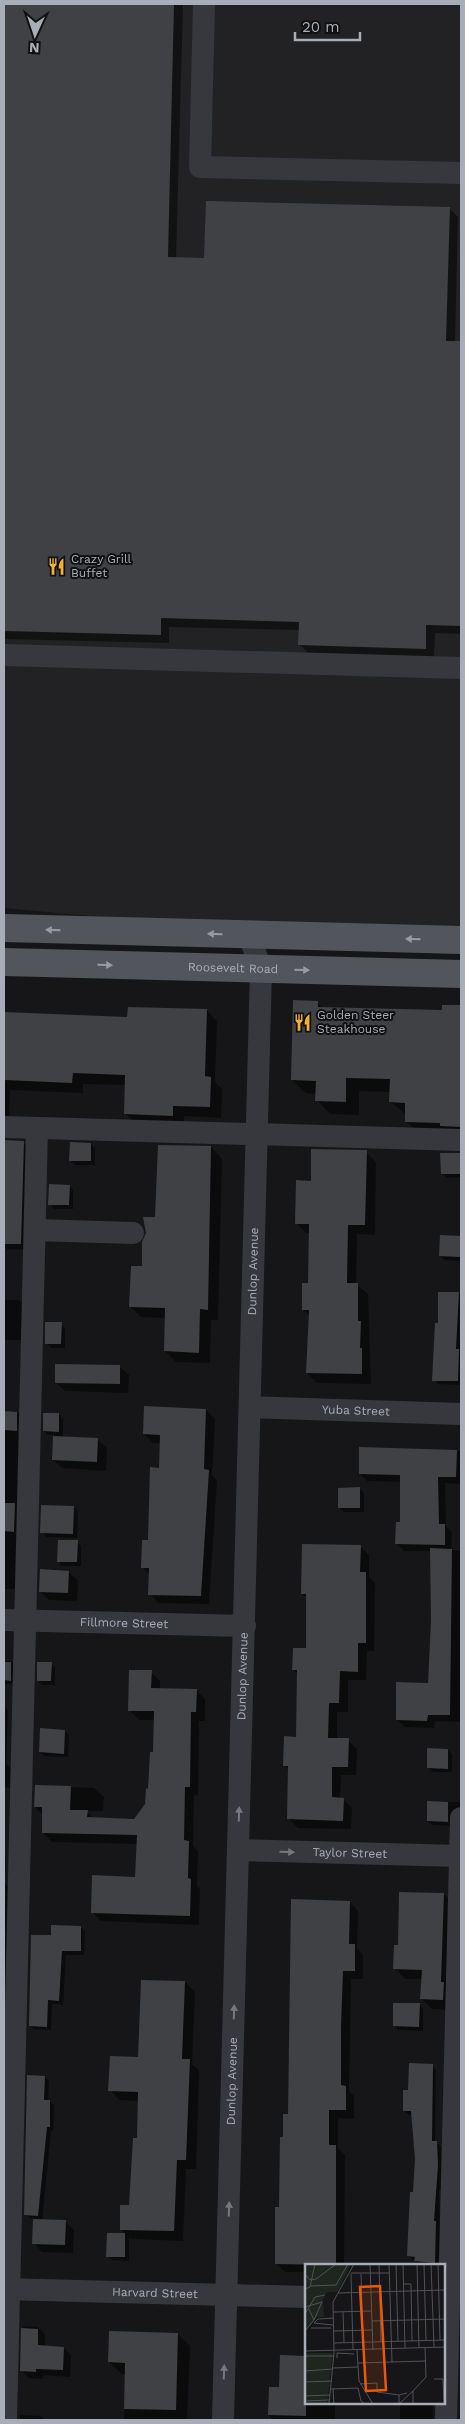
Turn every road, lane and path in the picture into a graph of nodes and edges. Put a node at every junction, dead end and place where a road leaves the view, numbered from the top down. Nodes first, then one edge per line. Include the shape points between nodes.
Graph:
1 (204, 4) edge
2 (461, 173) edge
3 (4, 655) edge
4 (461, 668) edge
5 (4, 928) edge
6 (249, 935) junction
7 (461, 940) edge
8 (4, 962) edge
9 (261, 969) junction
10 (461, 974) edge
11 (4, 1127) edge
12 (37, 1128) junction
13 (258, 1134) junction
14 (461, 1140) edge
15 (35, 1230) junction
16 (133, 1233) dead end
17 (250, 1407) junction
18 (461, 1414) edge
19 (14, 1620) edge
20 (245, 1626) junction
21 (461, 1818) edge
22 (238, 1850) junction
23 (461, 1856) edge
24 (6, 2289) edge
25 (227, 2295) junction
26 (305, 2297) edge
27 (454, 2300) edge
28 (6, 2420) edge
29 (223, 2420) edge
30 (446, 2420) edge

1 - 2 street via 200,168
3 - 4 street
6 -> 5 main road
7 -> 6 main road
6 - 9 street, Dunlop Avenue
8 -> 9 main road, Roosevelt Road
9 -> 10 main road, Roosevelt Road
9 - 13 street, Dunlop Avenue
11 - 12 street
12 - 13 street
12 - 15 street
13 - 14 street
13 - 17 street, Dunlop Avenue
15 - 16 street
15 - 19 street
17 - 18 street, Yuba Street
17 - 20 street, Dunlop Avenue
19 - 20 street, Fillmore Street
19 - 24 street
22 -> 20 street, Dunlop Avenue
21 - 23 street
22 -> 23 street, Taylor Street
25 -> 22 street, Dunlop Avenue
23 - 27 street
24 - 25 street, Harvard Street
24 - 28 street
25 - 26 street, Harvard Street
29 -> 25 street, Dunlop Avenue
27 - 30 street

